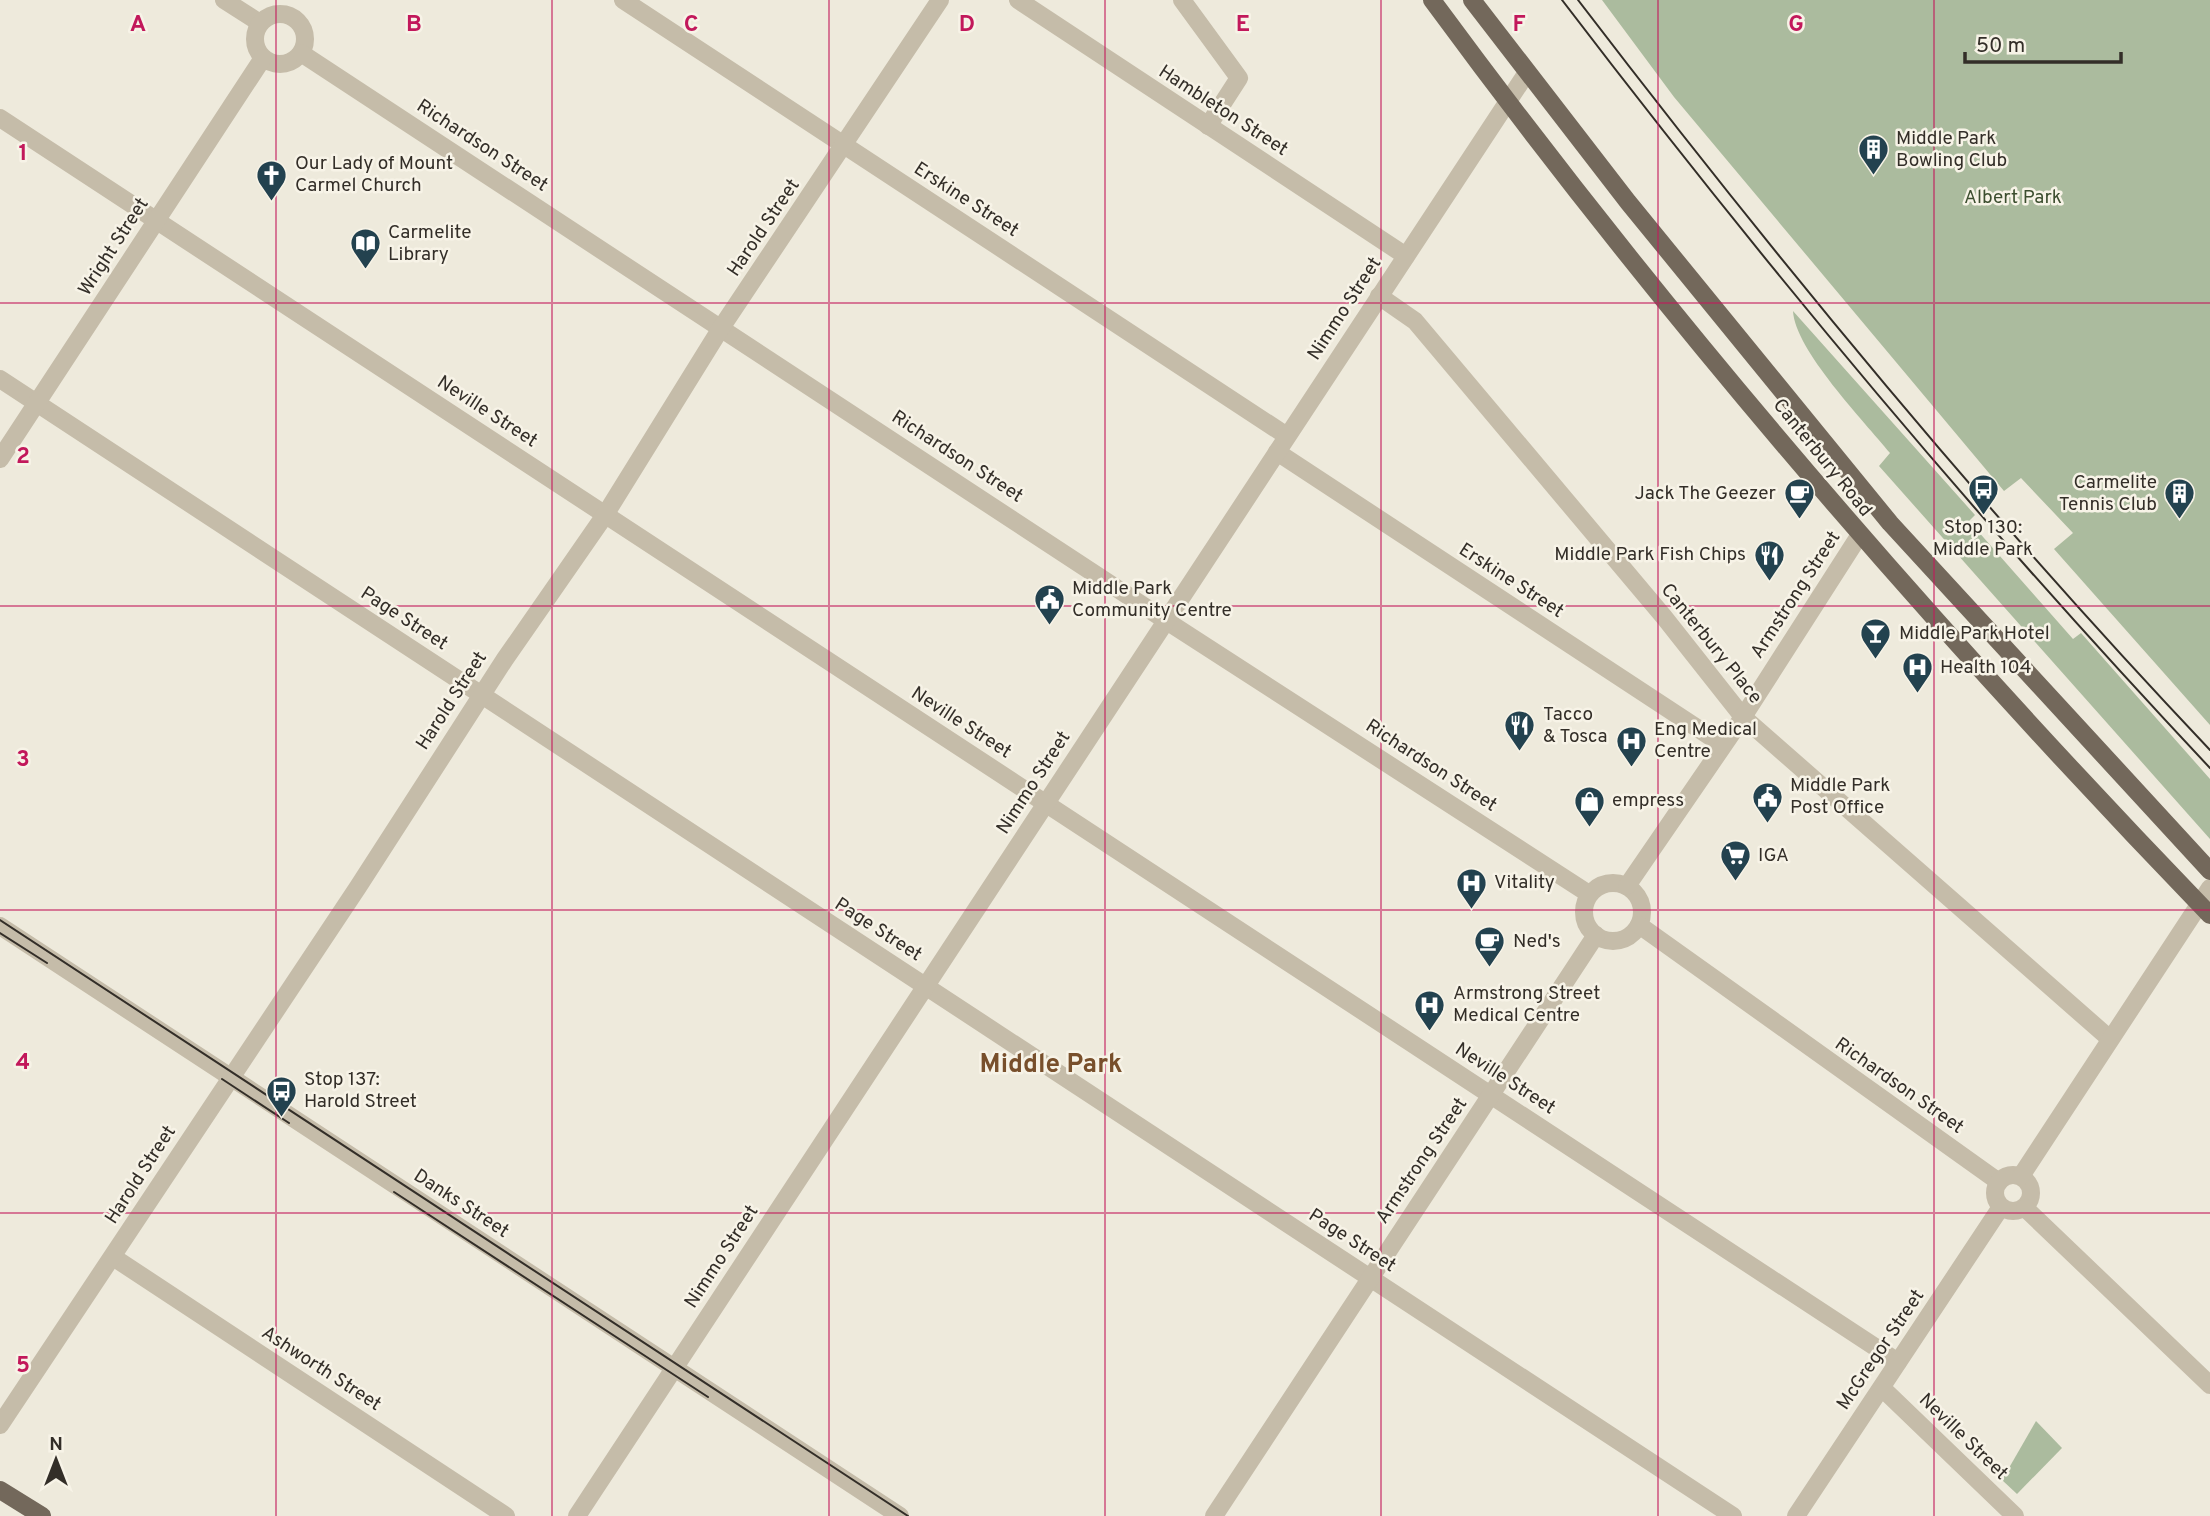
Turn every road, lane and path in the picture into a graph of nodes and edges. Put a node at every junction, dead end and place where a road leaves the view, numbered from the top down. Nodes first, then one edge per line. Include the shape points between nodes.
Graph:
1 (224, 0) edge
2 (302, 0) edge
3 (623, 0) edge
4 (940, 0) edge
5 (1018, 0) edge
6 (1182, 0) edge
7 (1432, 0) edge
8 (1472, 0) edge
9 (292, 16) junction
10 (260, 23) junction
11 (301, 53) junction
12 (263, 58) junction
13 (1526, 74) junction
14 (1508, 102) junction
15 (0, 118) edge
16 (1208, 126) junction
17 (844, 147) junction
18 (156, 220) junction
19 (1406, 256) junction
20 (1378, 296) junction
21 (721, 328) junction
22 (0, 379) edge
23 (37, 403) junction
24 (1287, 436) junction
25 (1276, 452) junction
26 (0, 459) edge
27 (605, 514) junction
28 (1859, 536) junction
29 (1165, 621) junction
30 (482, 695) junction
31 (1743, 717) junction
32 (1723, 745) junction
33 (1046, 803) junction
34 (2210, 871) edge
35 (1627, 886) junction
36 (2210, 888) edge
37 (1589, 894) junction
38 (2205, 910) edge
39 (1639, 925) junction
40 (0, 926) edge
41 (1596, 935) junction
42 (925, 986) junction
43 (2110, 1039) junction
44 (231, 1078) junction
45 (1491, 1096) junction
46 (2021, 1176) junction
47 (1999, 1182) junction
48 (2001, 1207) junction
49 (2025, 1208) junction
50 (113, 1257) junction
51 (1369, 1277) junction
52 (1898, 1362) junction
53 (674, 1369) junction
54 (2210, 1385) edge
55 (1882, 1388) junction
56 (0, 1425) edge
57 (0, 1490) edge
58 (43, 1516) edge
59 (506, 1516) edge
60 (577, 1516) edge
61 (900, 1516) edge
62 (1214, 1516) edge
63 (1733, 1516) edge
64 (1796, 1516) edge
65 (2015, 1516) edge

1 - 10 street
2 - 9 street
3 - 17 street, Erskine Street
4 - 17 street, Harold Street
5 - 16 street, Hambleton Street
6 - 16 street via 1239,78
7 - 14 main road, Canterbury Road
8 - 13 main road, Canterbury Road
9 - 10 street via 271,15
9 - 11 street via 305,34
10 - 12 street via 254,41
11 - 12 street via 286,63
11 - 21 street, Richardson Street
12 - 18 street, Wright Street
13 - 14 street, Nimmo Street
13 - 34 main road, Canterbury Road via 1897,531
14 - 19 street, Nimmo Street
14 - 28 main road, Canterbury Road
15 - 18 street, Neville Street
16 - 19 street, Hambleton Street
17 - 21 street, Harold Street
17 - 24 street, Erskine Street
18 - 23 street, Wright Street
18 - 27 street, Neville Street
19 - 20 street, Nimmo Street
20 - 24 street, Nimmo Street
20 - 31 street, Canterbury Place via 1415,321
21 - 27 street, Harold Street
21 - 29 street, Richardson Street
22 - 23 street, Page Street
23 - 26 street, Wright Street
23 - 30 street, Page Street
24 - 25 street, Nimmo Street
25 - 29 street, Nimmo Street
25 - 32 street, Erskine Street
27 - 30 street, Harold Street
27 - 33 street, Neville Street
28 - 31 street, Armstrong Street
28 - 38 main road, Canterbury Road
29 - 33 street, Nimmo Street
29 - 37 street, Richardson Street
30 - 42 street, Page Street
30 - 44 street, Harold Street
31 - 32 street, Armstrong Street
31 - 43 street, Canterbury Place
32 - 35 street, Armstrong Street
33 - 42 street, Nimmo Street
33 - 45 street, Neville Street
35 - 37 street via 1603,884
35 - 39 street via 1641,907
36 - 38 street
37 - 41 street via 1585,920
38 - 43 street
39 - 41 street via 1615,941
39 - 47 street, Richardson Street
40 - 44 street, Danks Street
41 - 45 street, Armstrong Street
42 - 51 street, Page Street
42 - 53 street, Nimmo Street
43 - 46 street
44 - 50 street, Harold Street
44 - 53 street, Danks Street
45 - 51 street, Armstrong Street
45 - 52 street, Neville Street
46 - 47 street via 2008,1175
46 - 49 street via 2032,1190
47 - 48 street via 1995,1194
48 - 49 street via 2014,1212
48 - 52 street, McGregor Street
49 - 54 street
50 - 56 street, Harold Street
50 - 59 street, Ashworth Street
51 - 62 street, Armstrong Street
51 - 63 street, Page Street
52 - 55 street, McGregor Street
53 - 60 street, Nimmo Street
53 - 61 street, Danks Street
55 - 64 street, McGregor Street
55 - 65 street, Neville Street
57 - 58 main road

